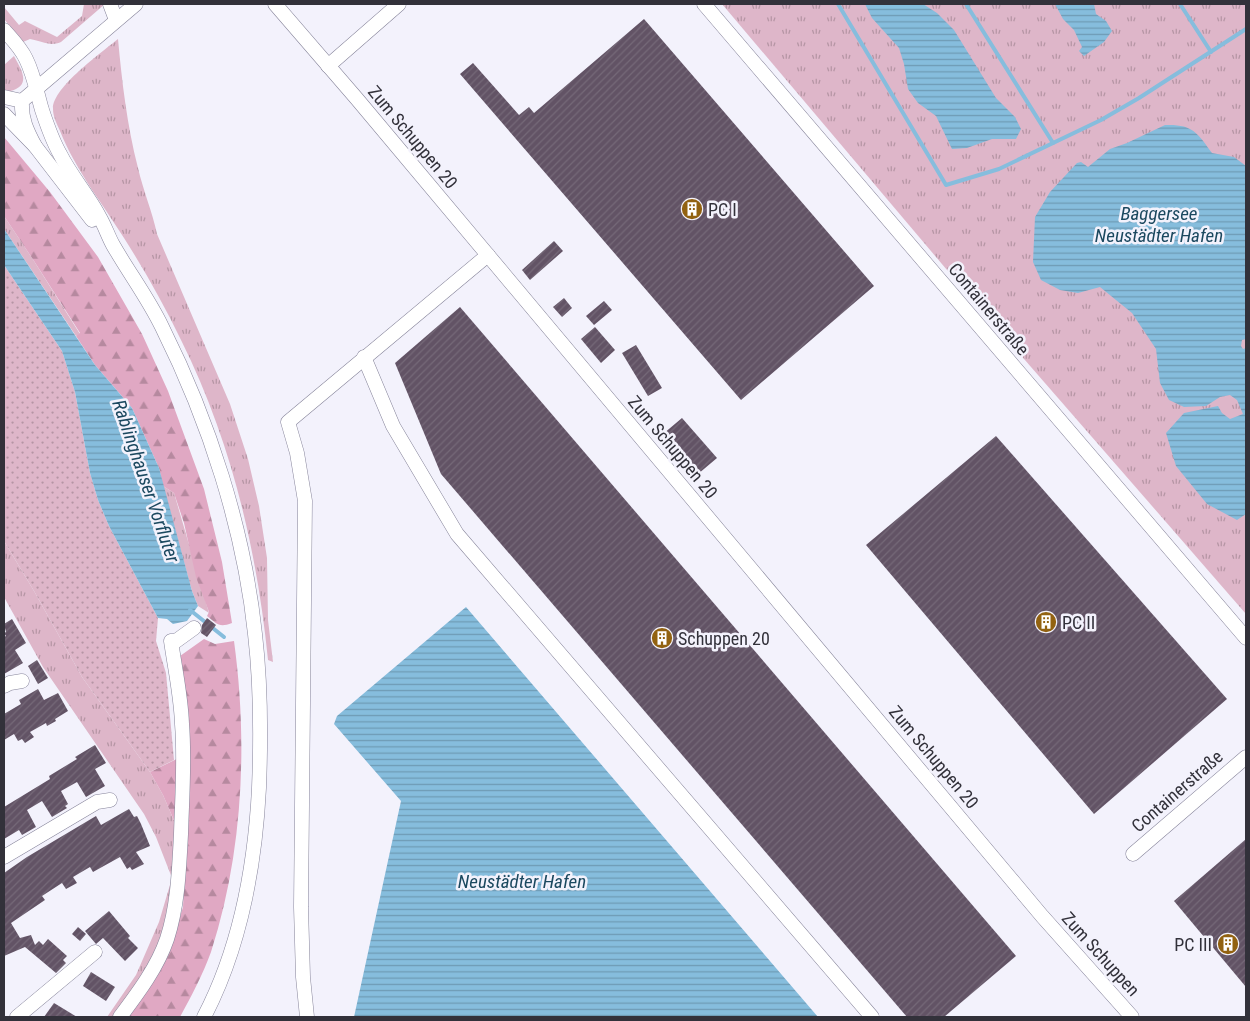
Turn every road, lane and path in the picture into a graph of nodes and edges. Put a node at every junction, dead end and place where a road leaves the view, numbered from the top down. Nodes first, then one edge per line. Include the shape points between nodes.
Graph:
1 (110, 4) edge
2 (136, 4) edge
3 (275, 4) edge
4 (399, 4) edge
5 (704, 4) edge
6 (116, 20) junction
7 (4, 30) edge
8 (328, 66) junction
9 (37, 90) junction
10 (4, 97) edge
11 (22, 101) junction
12 (4, 114) edge
13 (35, 146) junction
14 (113, 245) junction
15 (488, 255) junction
16 (364, 357) junction
17 (194, 628) dead end
18 (1246, 638) edge
19 (22, 681) dead end
20 (4, 686) edge
21 (1246, 757) edge
22 (110, 800) dead end
23 (1133, 854) dead end
24 (4, 857) edge
25 (1042, 916) joint
26 (95, 952) dead end
27 (17, 1017) edge
28 (120, 1017) edge
29 (204, 1017) edge
30 (307, 1017) edge
31 (872, 1017) edge
32 (1132, 1017) edge

1 - 6 street
2 - 6 street
3 - 8 street, Zum Schuppen 20
4 - 8 street
5 - 18 street, Containerstraße
6 - 9 street
7 - 9 street via 26,58
8 - 15 street, Zum Schuppen 20
9 - 11 street
9 - 14 street via 60,155 99,216
10 - 11 street
11 - 13 street via 24,125
12 - 13 street
13 - 14 street
14 - 29 street via 162,326 202,417 243,558 255,634 260,765 251,872 237,937
15 - 16 street
15 - 25 street, Zum Schuppen 20
16 - 30 street via 288,422 305,501 301,906
16 - 31 street via 393,426 457,534
17 - 28 street via 171,642 182,726 176,909 154,967
19 - 20 street
21 - 23 street, Containerstraße
22 - 24 street via 97,802
25 - 32 street, Zum Schuppen
26 - 27 street

